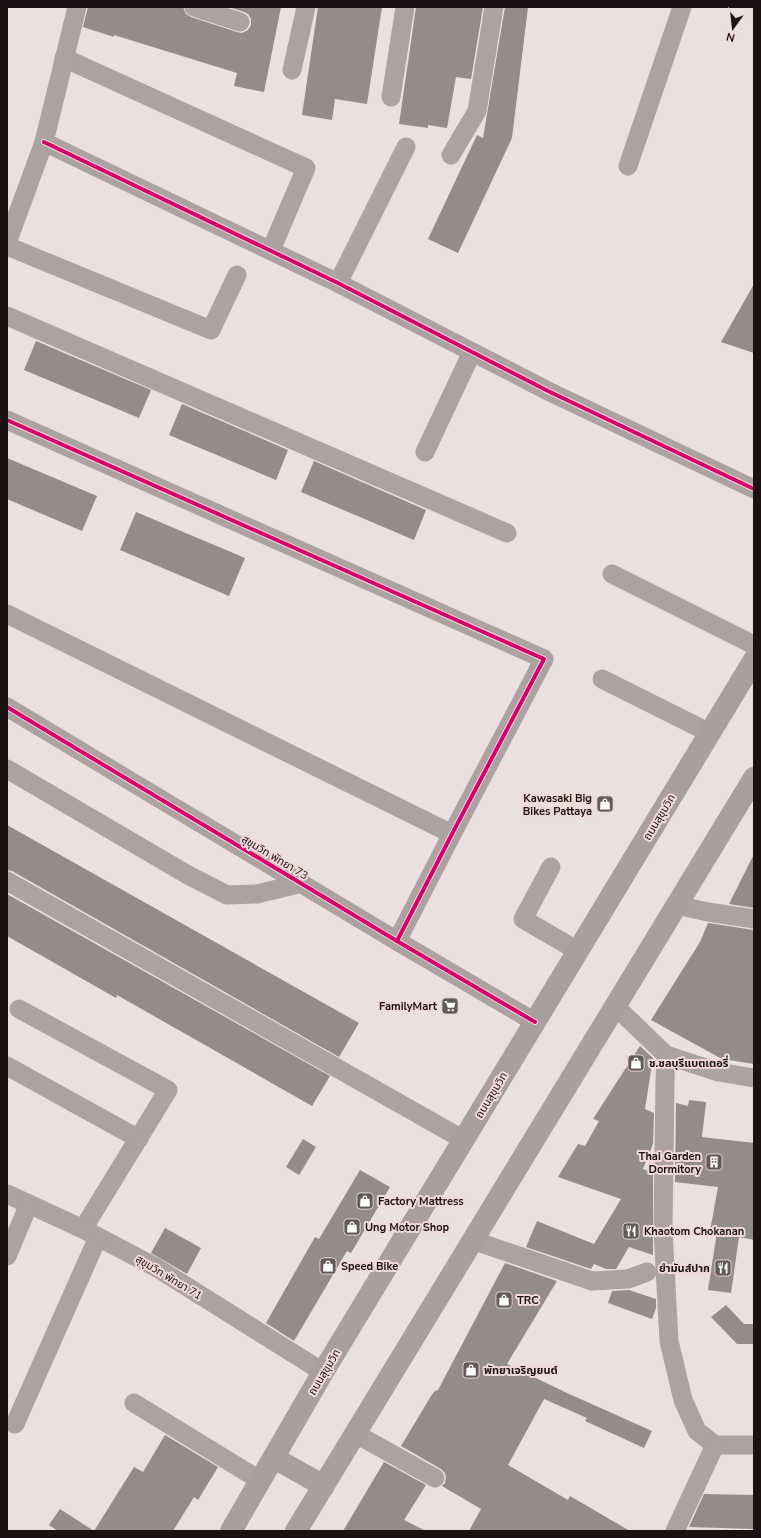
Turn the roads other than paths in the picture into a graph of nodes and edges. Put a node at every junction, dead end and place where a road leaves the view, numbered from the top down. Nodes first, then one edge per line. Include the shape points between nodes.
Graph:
1 (77, 7) edge
2 (194, 7) edge
3 (306, 7) edge
4 (405, 7) edge
5 (494, 7) edge
6 (682, 7) edge
7 (240, 22) dead end
8 (64, 58) junction
9 (292, 70) dead end
10 (391, 97) dead end
11 (44, 142) junction
12 (406, 146) dead end
13 (451, 155) dead end
14 (628, 166) dead end
15 (9, 232) edge
16 (7, 246) edge
17 (271, 250) junction
18 (237, 275) dead end
19 (338, 283) junction
20 (7, 316) edge
21 (472, 352) junction
22 (7, 420) edge
23 (425, 452) dead end
24 (754, 489) edge
25 (507, 533) dead end
26 (612, 574) dead end
27 (7, 614) edge
28 (754, 645) edge
29 (754, 660) edge
30 (602, 679) dead end
31 (7, 707) edge
32 (710, 733) junction
33 (7, 769) edge
34 (754, 778) edge
35 (452, 834) junction
36 (551, 867) dead end
37 (7, 881) edge
38 (302, 883) junction
39 (676, 905) junction
40 (754, 919) edge
41 (397, 941) junction
42 (578, 951) junction
43 (615, 1006) junction
44 (19, 1009) dead end
45 (535, 1022) junction
46 (666, 1055) junction
47 (7, 1066) edge
48 (754, 1078) edge
49 (139, 1139) junction
50 (464, 1140) junction
51 (7, 1194) edge
52 (29, 1204) junction
53 (90, 1233) junction
54 (472, 1240) junction
55 (7, 1256) edge
56 (647, 1272) dead end
57 (323, 1372) junction
58 (134, 1403) dead end
59 (15, 1424) dead end
60 (356, 1434) junction
61 (715, 1445) junction
62 (754, 1445) edge
63 (274, 1458) junction
64 (434, 1478) dead end
65 (261, 1481) junction
66 (324, 1486) junction
67 (231, 1531) edge
68 (296, 1531) edge
69 (675, 1531) edge

1 - 8 street
2 - 7 street
3 - 9 street
4 - 10 street
5 - 13 street via 478,111
6 - 14 street
8 - 11 street
8 - 17 street via 306,168
11 - 15 street
11 - 17 street
12 - 19 street
16 - 18 street via 211,330
17 - 19 street
19 - 21 street
20 - 25 street
21 - 23 street
21 - 24 street
22 - 35 street via 544,659
26 - 28 street
27 - 35 street
29 - 32 highway, ถนนสุขุมวิท
30 - 32 street
31 - 38 street, สุขุมวิท พัทยา 73
32 - 42 highway, ถนนสุขุมวิท
33 - 38 street via 188,875 227,895 257,894
34 - 39 highway
35 - 41 street
36 - 42 street via 523,919
37 - 50 street
38 - 41 street, สุขุมวิท พัทยา 73
39 - 40 street
39 - 43 highway
41 - 45 street, สุขุมวิท พัทยา 73
42 - 45 highway, ถนนสุขุมวิท
43 - 46 street
43 - 54 highway
44 - 49 street via 168,1090
45 - 50 highway, ถนนสุขุมวิท
46 - 48 street via 718,1072
46 - 61 street via 663,1230 669,1341 683,1400 697,1430
47 - 49 street
49 - 53 street
50 - 57 highway, ถนนสุขุมวิท
51 - 52 street, สุขุมวิท พัทยา 71
52 - 53 street, สุขุมวิท พัทยา 71
52 - 55 street
53 - 57 street, สุขุมวิท พัทยา 71 via 157,1268
53 - 59 street
54 - 56 street via 592,1280 628,1279
54 - 60 highway
57 - 63 highway, ถนนสุขุมวิท
58 - 65 street
60 - 64 street
60 - 66 highway
61 - 62 street
61 - 69 street
63 - 65 highway, ถนนสุขุมวิท
63 - 66 highway
65 - 67 highway, ถนนสุขุมวิท
66 - 68 highway

